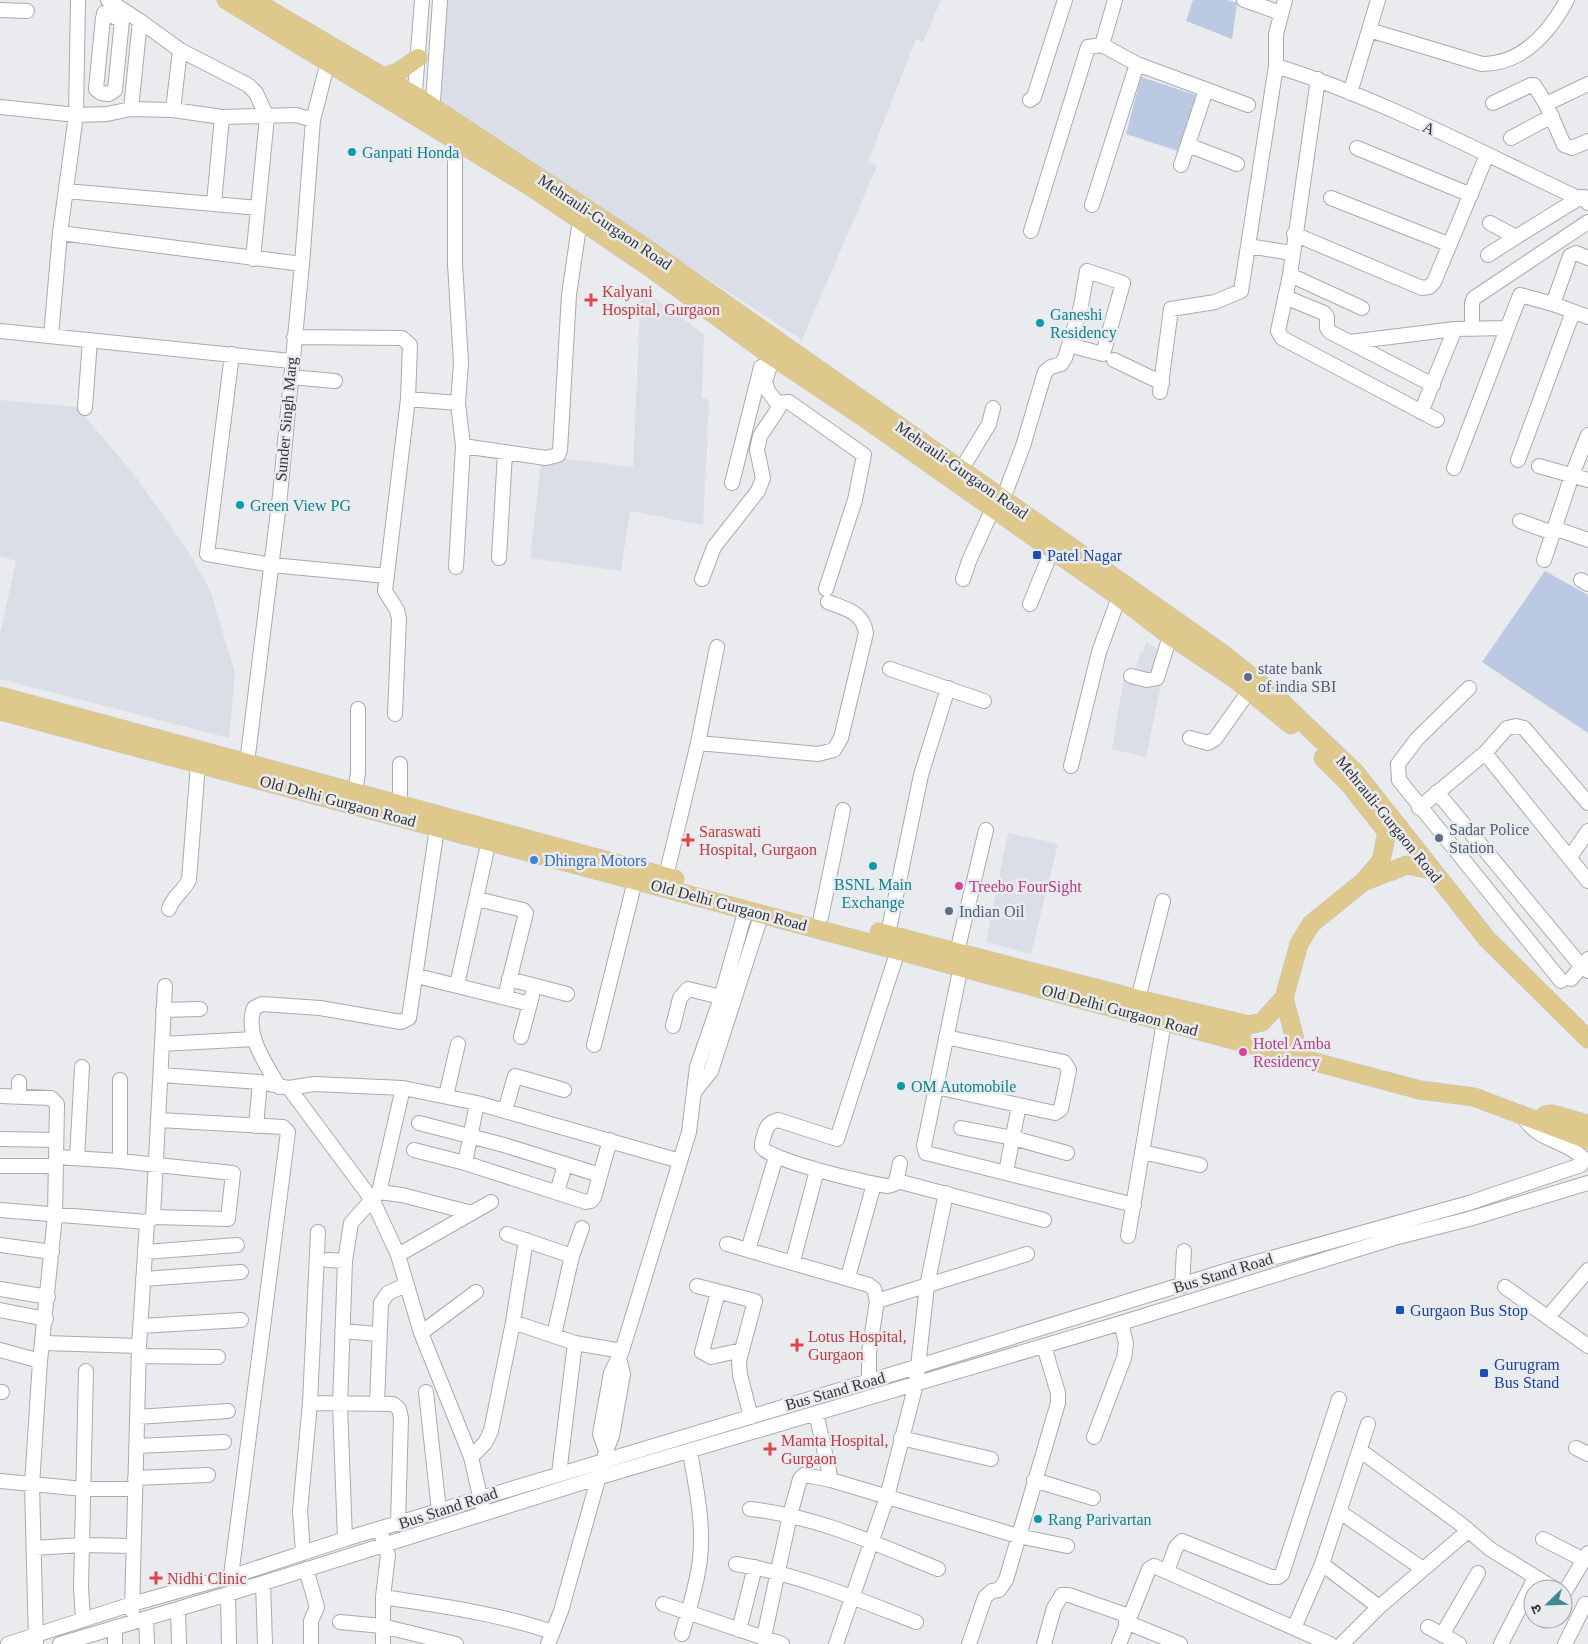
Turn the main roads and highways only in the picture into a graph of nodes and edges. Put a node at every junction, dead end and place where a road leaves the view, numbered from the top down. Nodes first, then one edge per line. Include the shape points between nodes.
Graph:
1 (226, 0) edge
2 (253, 0) edge
3 (329, 55) junction
4 (418, 58) road end
5 (382, 77) junction
6 (414, 104) junction
7 (432, 116) junction
8 (768, 349) junction
9 (998, 504) junction
10 (1039, 532) junction
11 (0, 696) edge
12 (0, 711) edge
13 (247, 769) junction
14 (490, 835) junction
15 (1431, 870) junction
16 (1363, 882) junction
17 (896, 940) junction
18 (1284, 998) junction
19 (1129, 1002) junction
20 (1588, 1039) edge
21 (1300, 1058) junction
22 (1527, 1115) junction
23 (1588, 1124) edge
24 (1588, 1140) edge

1 - 3 main road, Mehrauli-Gurgaon Road
2 - 3 main road, Mehrauli-Gurgaon Road
3 - 5 main road, Mehrauli-Gurgaon Road
3 - 6 main road, Mehrauli-Gurgaon Road
4 - 5 main road via 398,72
5 - 6 main road, Mehrauli-Gurgaon Road
6 - 7 main road, Mehrauli-Gurgaon Road
7 - 8 main road, Mehrauli-Gurgaon Road via 643,246
7 - 8 main road, Mehrauli-Gurgaon Road via 455,142 531,187
8 - 9 main road, Mehrauli-Gurgaon Road
8 - 9 main road, Mehrauli-Gurgaon Road via 961,470
9 - 10 main road, Mehrauli-Gurgaon Road
10 - 15 main road, Mehrauli-Gurgaon Road via 1137,591 1271,692 1355,772
10 - 16 main road, Mehrauli-Gurgaon Road via 1052,550 1290,724 1349,784 1387,832 1381,861
11 - 13 main road, Old Delhi Gurgaon Road
12 - 13 main road, Old Delhi Gurgaon Road via 198,764
13 - 14 main road, Old Delhi Gurgaon Road via 354,792
13 - 14 main road, Old Delhi Gurgaon Road via 437,828
14 - 17 main road, Old Delhi Gurgaon Road via 666,876
14 - 17 main road, Old Delhi Gurgaon Road via 635,881 754,911
15 - 16 main road via 1406,865
15 - 20 main road, Mehrauli-Gurgaon Road via 1487,939
16 - 18 main road via 1304,932
17 - 19 main road, Old Delhi Gurgaon Road
18 - 19 main road, Old Delhi Gurgaon Road via 1262,1022 1249,1025
18 - 21 main road
19 - 21 main road, Old Delhi Gurgaon Road via 1164,1022
21 - 22 main road, Old Delhi Gurgaon Road via 1420,1090 1459,1093
22 - 23 main road via 1552,1114
22 - 24 main road, Old Delhi Gurgaon Road

